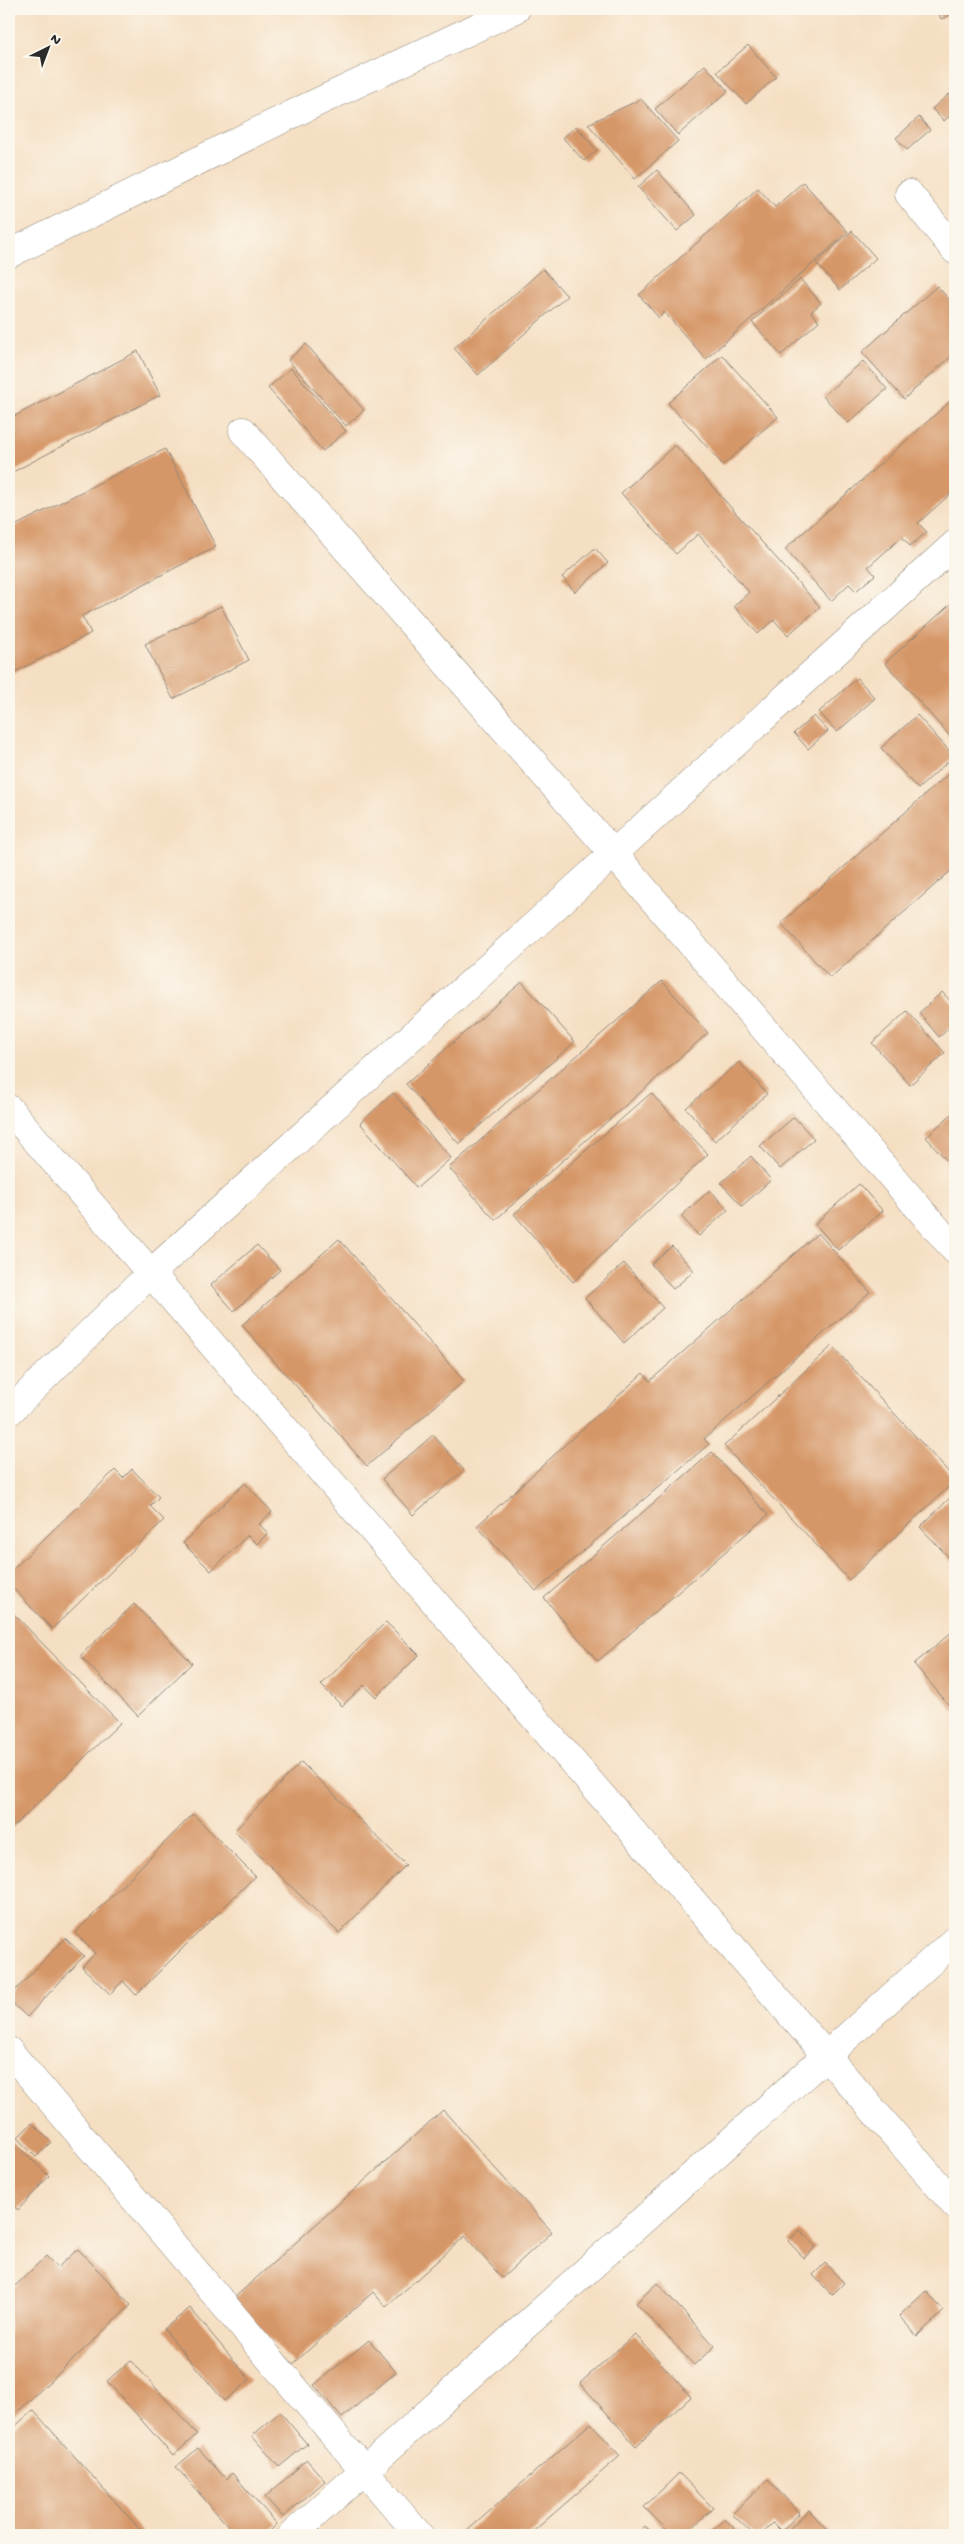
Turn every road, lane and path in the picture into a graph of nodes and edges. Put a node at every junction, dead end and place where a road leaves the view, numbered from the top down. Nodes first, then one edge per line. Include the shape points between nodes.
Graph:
1 (516, 9) edge
2 (909, 194) dead end
3 (955, 250) edge
4 (9, 254) edge
5 (243, 431) dead end
6 (955, 544) edge
7 (613, 853) junction
8 (9, 1109) edge
9 (955, 1250) edge
10 (151, 1272) junction
11 (9, 1412) edge
12 (955, 1940) edge
13 (9, 2051) edge
14 (825, 2055) junction
15 (955, 2205) edge
16 (364, 2471) junction
17 (292, 2535) edge
18 (419, 2535) edge

1 - 4 street via 303,109
2 - 3 street
5 - 7 street
6 - 7 street
7 - 9 street
7 - 10 street
8 - 10 street
10 - 11 street
10 - 14 street
12 - 14 street
13 - 16 street
14 - 15 street
14 - 16 street
16 - 17 street
16 - 18 street

